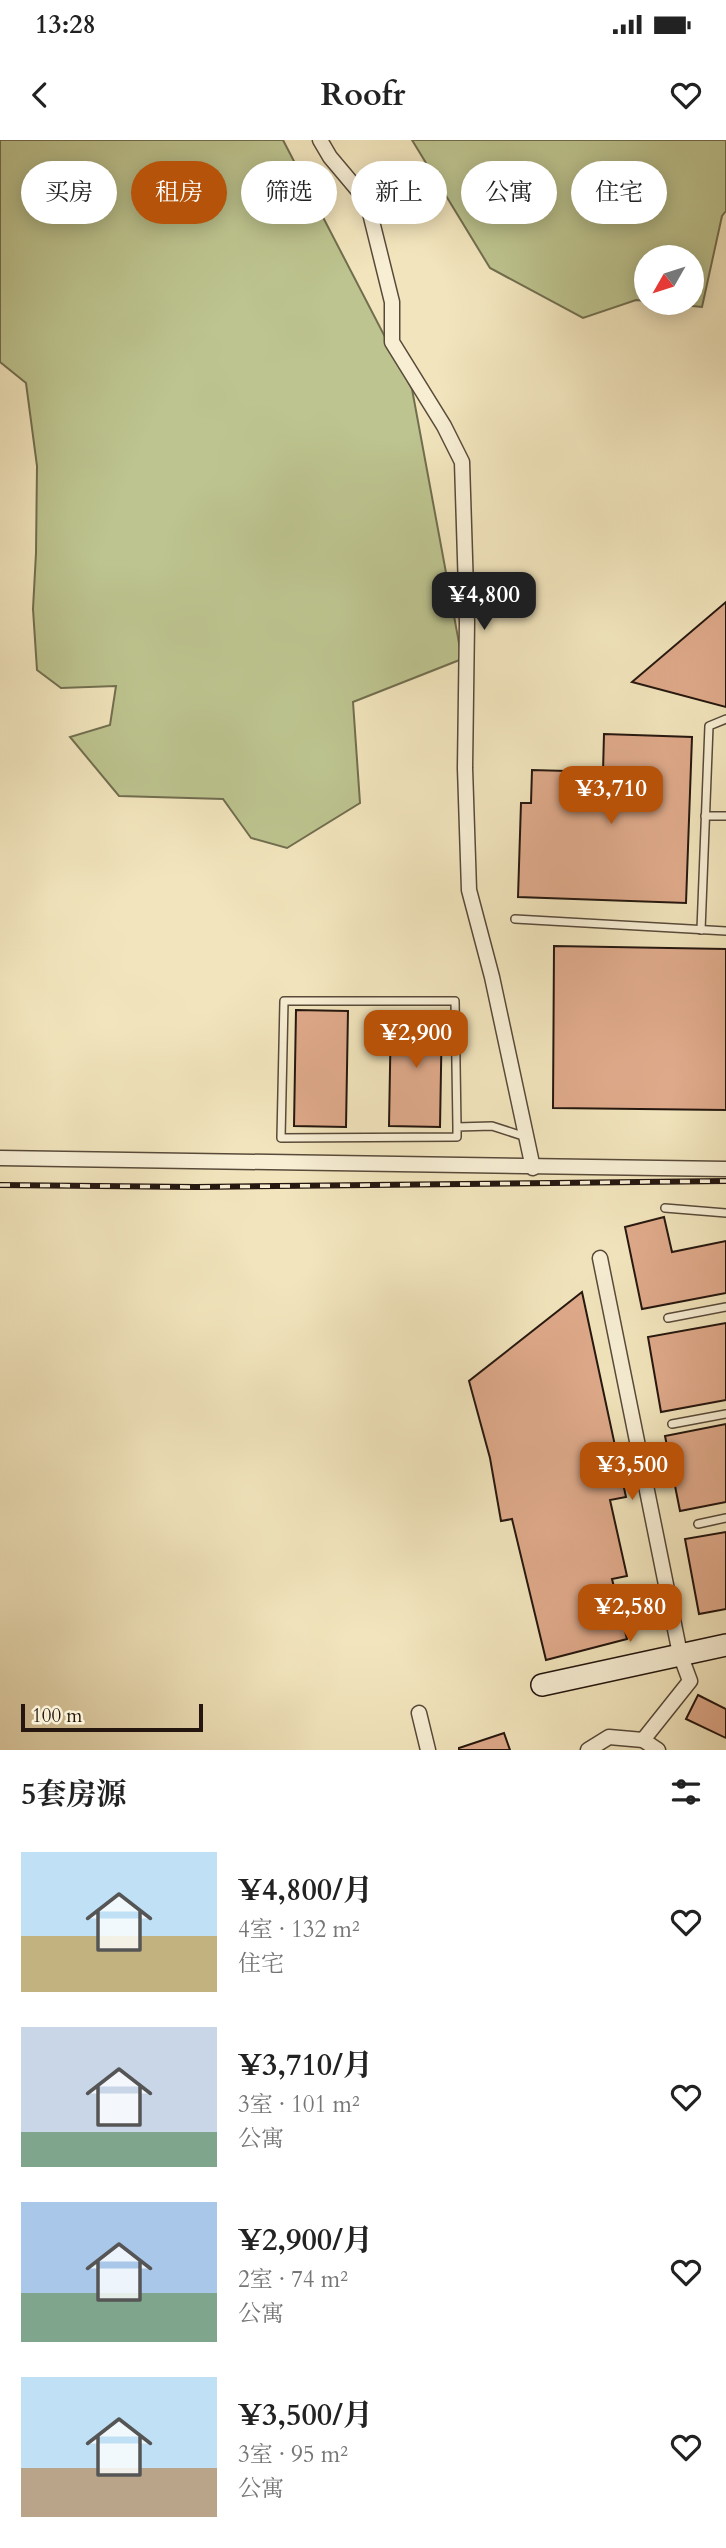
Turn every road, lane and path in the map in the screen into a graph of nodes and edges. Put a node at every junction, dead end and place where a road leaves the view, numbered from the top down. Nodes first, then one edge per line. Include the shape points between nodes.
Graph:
1 (320, 140) edge
2 (726, 719) edge
3 (705, 816) junction
4 (726, 816) edge
5 (515, 919) dead end
6 (701, 930) junction
7 (726, 931) edge
8 (457, 1127) junction
9 (527, 1137) junction
10 (0, 1158) edge
11 (533, 1168) junction
12 (726, 1170) edge
13 (665, 1208) dead end
14 (726, 1213) edge
15 (600, 1258) dead end
16 (726, 1307) edge
17 (668, 1318) dead end
18 (726, 1414) edge
19 (672, 1424) dead end
20 (726, 1518) edge
21 (698, 1524) dead end
22 (726, 1645) edge
23 (680, 1654) junction
24 (542, 1685) dead end
25 (419, 1713) dead end
26 (643, 1740) junction
27 (428, 1750) edge
28 (588, 1750) edge
29 (658, 1750) edge

1 - 9 street via 367,201 392,302 392,342 461,462 468,890
2 - 3 lane via 709,726
3 - 4 lane
3 - 6 lane
5 - 6 lane
6 - 7 lane
8 - 8 lane via 455,1001 284,1001 281,1138 457,1137
8 - 9 lane via 492,1126
9 - 11 street
10 - 11 street
11 - 12 street
13 - 14 lane
15 - 23 street
16 - 17 lane
18 - 19 lane
20 - 21 lane
22 - 23 street
23 - 24 street
23 - 26 street via 690,1681
25 - 27 street
26 - 28 street via 609,1737
26 - 29 street

